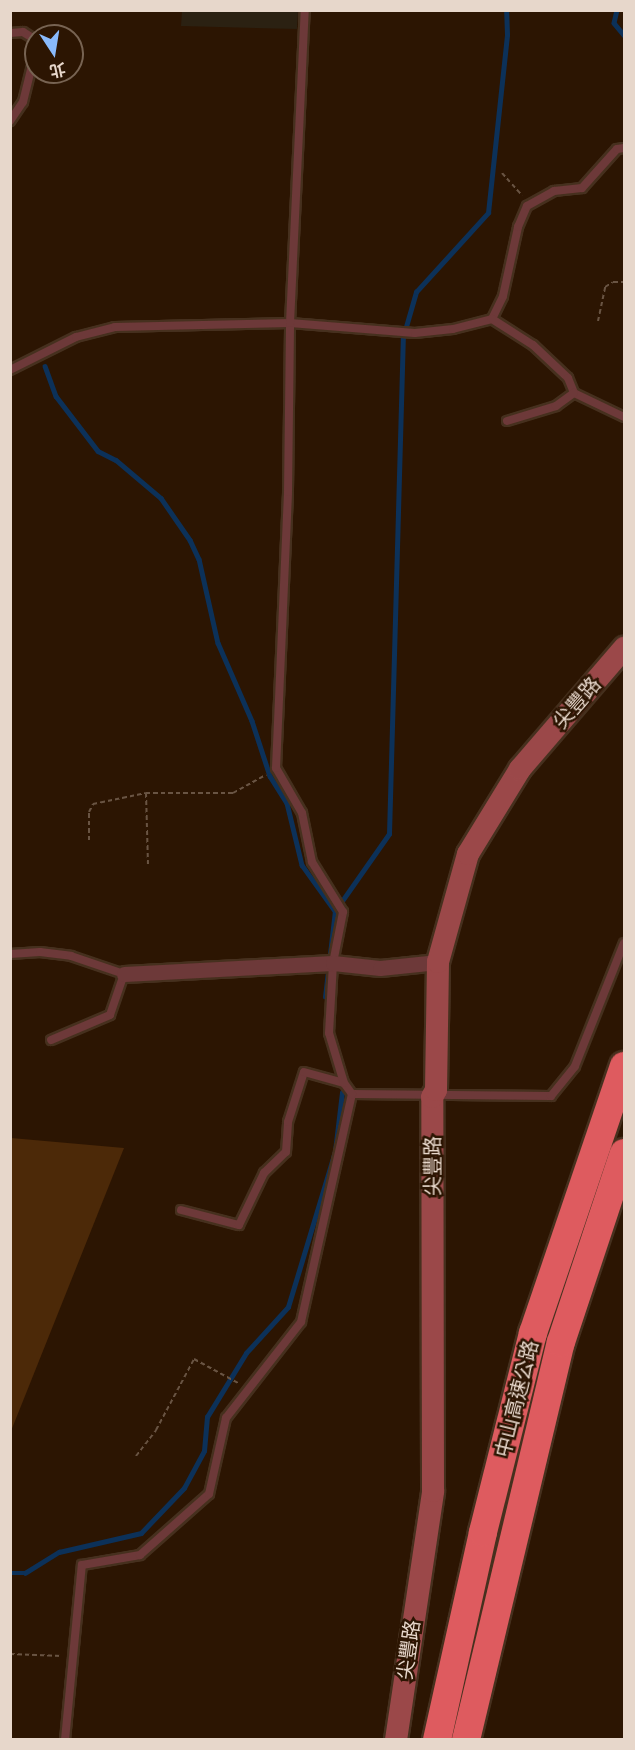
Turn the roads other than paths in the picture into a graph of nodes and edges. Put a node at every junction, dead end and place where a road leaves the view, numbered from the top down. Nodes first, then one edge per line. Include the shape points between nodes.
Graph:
1 (305, 10) edge
2 (27, 84) edge
3 (10, 121) edge
4 (624, 148) edge
5 (492, 319) junction
6 (290, 323) junction
7 (10, 370) edge
8 (573, 393) junction
9 (624, 417) edge
10 (507, 422) dead end
11 (624, 648) edge
12 (624, 942) edge
13 (10, 954) edge
14 (438, 962) junction
15 (326, 964) junction
16 (124, 974) junction
17 (51, 1040) dead end
18 (624, 1066) edge
19 (344, 1083) junction
20 (352, 1094) junction
21 (432, 1096) junction
22 (624, 1153) edge
23 (181, 1210) dead end
24 (65, 1740) edge
25 (396, 1740) edge
26 (437, 1740) edge
27 (466, 1740) edge

1 - 6 lane
2 - 3 lane via 23,102
4 - 5 lane via 617,149 582,188 554,191 530,204 518,227 503,296
5 - 6 lane via 415,333
5 - 8 lane via 533,345 568,378
6 - 7 lane via 115,327 76,337
6 - 15 lane via 288,492 276,768 302,813 312,862 343,912
8 - 9 lane
8 - 10 lane via 556,406
11 - 14 street, 尖豐路 via 520,769 468,854
12 - 21 lane via 575,1066 551,1096
13 - 16 lane via 71,956
14 - 15 street via 380,968
14 - 21 street, 尖豐路 via 436,1090
15 - 16 street
15 - 19 lane via 329,1033
16 - 17 lane via 110,1015
18 - 26 highway, 中山高速公路 via 534,1333 483,1532
19 - 20 lane
19 - 23 lane via 304,1072 288,1122 286,1152 264,1173 239,1224
20 - 21 lane
20 - 24 lane via 301,1322 226,1418 210,1494 140,1555 81,1565
21 - 25 street, 尖豐路 via 433,1491
22 - 27 highway, 中山高速公路 via 561,1342

